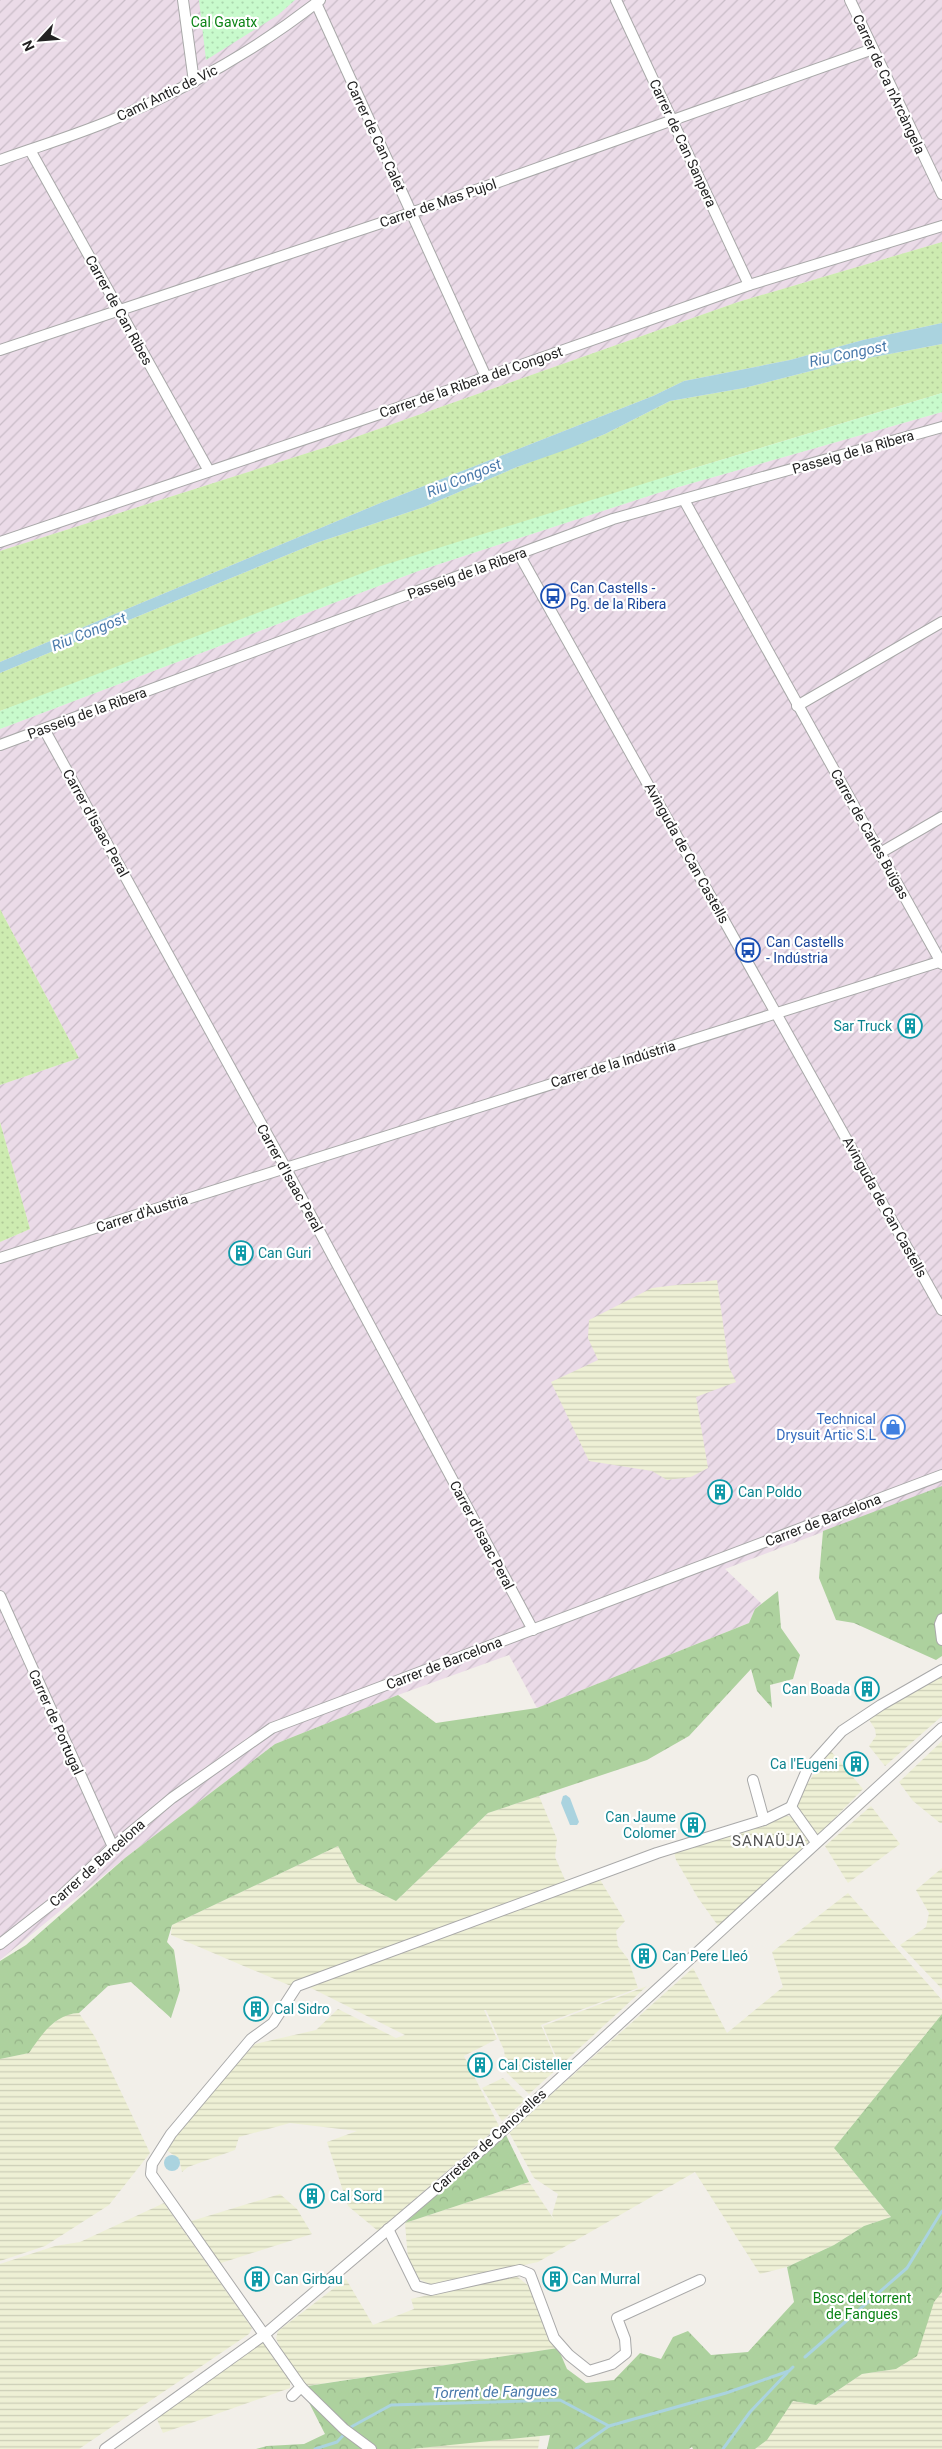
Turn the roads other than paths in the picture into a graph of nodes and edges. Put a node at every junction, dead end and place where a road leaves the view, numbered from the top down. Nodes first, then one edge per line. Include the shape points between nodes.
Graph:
1 (183, 0) edge
2 (616, 0) edge
3 (850, 0) edge
4 (318, 2) edge
5 (873, 49) junction
6 (194, 82) junction
7 (673, 120) junction
8 (30, 150) junction
9 (0, 160) edge
10 (942, 194) edge
11 (412, 213) junction
12 (942, 226) edge
13 (749, 285) junction
14 (119, 310) junction
15 (0, 350) edge
16 (486, 378) junction
17 (942, 427) edge
18 (209, 471) junction
19 (684, 500) junction
20 (0, 542) edge
21 (519, 554) junction
22 (942, 622) edge
23 (797, 706) junction
24 (44, 729) junction
25 (0, 745) edge
26 (942, 817) edge
27 (880, 853) junction
28 (942, 962) edge
29 (777, 1013) junction
30 (285, 1168) junction
31 (0, 1258) edge
32 (942, 1310) edge
33 (941, 1477) edge
34 (0, 1596) edge
35 (942, 1618) edge
36 (533, 1630) junction
37 (942, 1640) edge
38 (942, 1670) edge
39 (942, 1728) edge
40 (753, 1780) dead end
41 (791, 1807) junction
42 (764, 1820) junction
43 (816, 1842) junction
44 (113, 1847) junction
45 (0, 1944) edge
46 (388, 2229) junction
47 (700, 2280) dead end
48 (264, 2336) junction
49 (300, 2387) junction
50 (292, 2396) dead end
51 (105, 2449) edge
52 (371, 2449) edge

1 - 6 street
2 - 7 street, Carrer de Can Sanpera
3 - 5 street, Carrer de Ca n'Arcàngela
4 - 6 street, Camí Antic de Vic via 266,39
4 - 11 street, Carrer de Can Calet
5 - 7 street, Carrer de Mas Pujol
5 - 10 street, Carrer de Ca n'Arcàngela
6 - 8 street, Camí Antic de Vic via 118,118
7 - 11 street, Carrer de Mas Pujol
7 - 13 street, Carrer de Can Sanpera
8 - 9 street, Camí Antic de Vic
8 - 14 street, Carrer de Can Ribes
11 - 14 street, Carrer de Mas Pujol
11 - 16 street, Carrer de Can Calet
12 - 13 street, Carrer de la Ribera del Congost
13 - 16 street, Carrer de la Ribera del Congost
14 - 15 street, Carrer de Mas Pujol
14 - 18 street, Carrer de Can Ribes
16 - 18 street, Carrer de la Ribera del Congost
17 - 19 street, Passeig de la Ribera
18 - 20 street, Carrer de la Ribera del Congost
19 - 21 street, Passeig de la Ribera via 613,519
19 - 23 street, Carrer de Carles Buïgas
21 - 24 street, Passeig de la Ribera
21 - 29 street, Avinguda de Can Castells
22 - 23 street
23 - 27 street, Carrer de Carles Buïgas
24 - 25 street, Passeig de la Ribera
24 - 30 street, Carrer d'Isaac Peral
26 - 27 street
27 - 28 street, Carrer de Carles Buïgas
28 - 29 street, Carrer de la Indústria
29 - 30 street, Carrer de la Indústria
29 - 32 street, Avinguda de Can Castells
30 - 31 street, Carrer d'Àustria
30 - 36 street, Carrer d'Isaac Peral
33 - 36 street, Carrer de Barcelona
34 - 44 street, Carrer de Portugal
35 - 37 street
36 - 44 street, Carrer de Barcelona via 272,1728 172,1798
38 - 41 street via 881,1704 842,1731 807,1770
39 - 43 street, Carretera de Canovelles
40 - 42 street
41 - 42 street
41 - 43 street
42 - 48 street via 657,1853 297,1986 273,2023 251,2039 171,2134 152,2164 151,2174
43 - 46 street, Carretera de Canovelles via 492,2140
44 - 45 street, Carrer de Barcelona via 58,1899
46 - 47 street via 416,2286 431,2290 520,2270 530,2274 554,2338 589,2371 612,2364 626,2353 626,2339 618,2318
46 - 48 street, Carretera de Canovelles
48 - 49 street
48 - 51 street, Carretera de Canovelles
49 - 50 street
49 - 52 street via 347,2432

